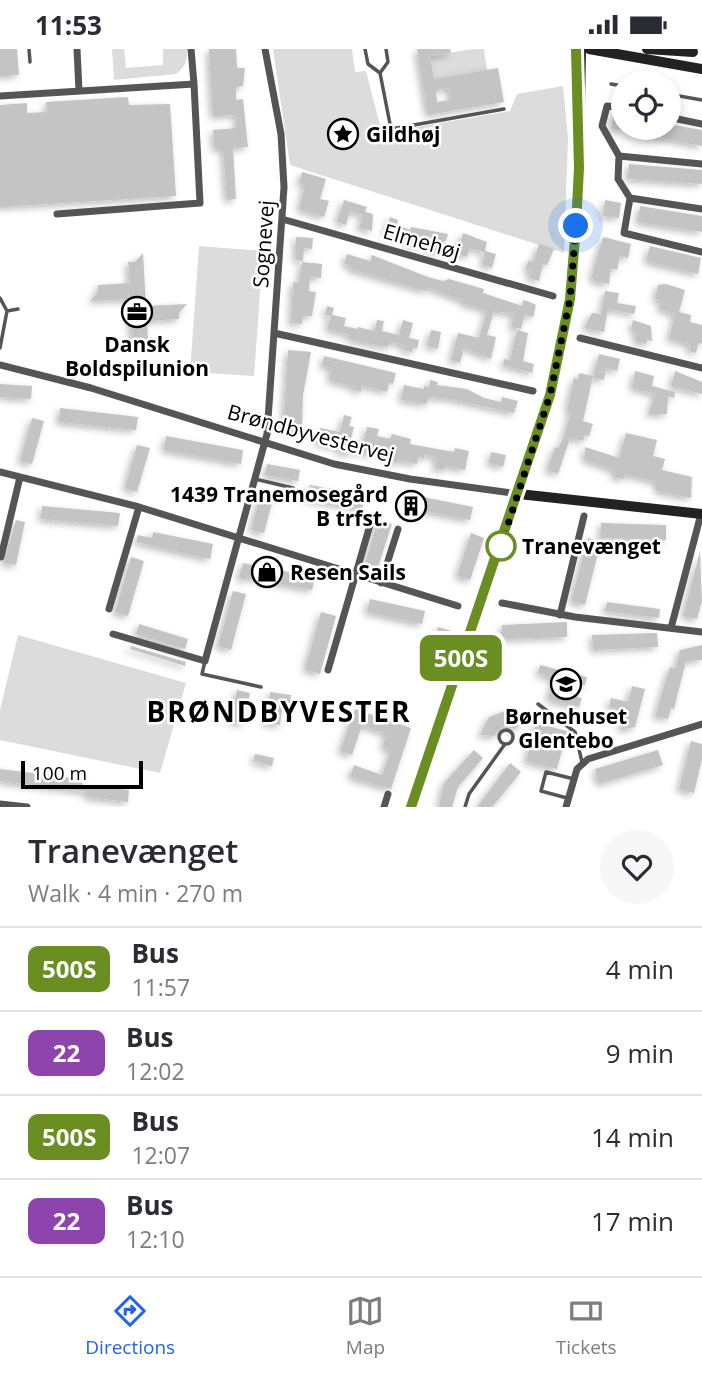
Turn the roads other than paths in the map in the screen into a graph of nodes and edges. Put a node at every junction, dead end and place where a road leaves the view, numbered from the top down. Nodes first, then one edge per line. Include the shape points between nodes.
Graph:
1 (29, 49) edge
2 (77, 49) edge
3 (191, 49) edge
4 (265, 49) edge
5 (365, 49) edge
6 (386, 49) edge
7 (576, 49) edge
8 (581, 49) edge
9 (589, 49) edge
10 (647, 49) edge
11 (693, 51) edge
12 (30, 62) dead end
13 (702, 69) edge
14 (380, 73) junction
15 (194, 84) junction
16 (79, 91) junction
17 (0, 96) edge
18 (681, 96) edge
19 (702, 100) edge
20 (611, 106) edge
21 (504, 109) dead end
22 (681, 120) edge
23 (702, 124) edge
24 (619, 156) junction
25 (702, 163) edge
26 (579, 168) junction
27 (630, 198) junction
28 (702, 209) edge
29 (57, 214) dead end
30 (282, 219) junction
31 (702, 252) edge
32 (553, 296) dead end
33 (0, 298) edge
34 (18, 309) dead end
35 (7, 311) junction
36 (0, 316) edge
37 (5, 325) junction
38 (274, 333) junction
39 (580, 338) dead end
40 (0, 348) edge
41 (0, 365) edge
42 (702, 369) edge
43 (533, 391) dead end
44 (265, 443) junction
45 (0, 472) edge
46 (20, 477) junction
47 (255, 479) junction
48 (293, 488) dead end
49 (519, 494) junction
50 (139, 507) junction
51 (701, 514) edge
52 (584, 516) dead end
53 (370, 525) dead end
54 (398, 529) dead end
55 (239, 538) junction
56 (1, 557) edge
57 (355, 575) junction
58 (381, 583) junction
59 (502, 603) dead end
60 (458, 606) dead end
61 (109, 609) dead end
62 (560, 615) junction
63 (671, 628) junction
64 (702, 632) edge
65 (113, 634) dead end
66 (205, 661) junction
67 (328, 670) dead end
68 (261, 688) dead end
69 (538, 704) dead end
70 (702, 723) edge
71 (505, 744) dead end
72 (582, 762) junction
73 (574, 779) junction
74 (388, 794) dead end
75 (569, 798) junction
76 (0, 804) edge
77 (27, 807) edge
78 (384, 807) edge
79 (411, 807) edge
80 (465, 807) edge
81 (566, 807) edge

1 - 12 lane
2 - 16 street
3 - 15 street
4 - 30 street, Sognevej via 281,134
5 - 14 lane via 368,64
6 - 14 lane via 388,62
7 - 26 street
8 - 26 street
9 - 13 street
10 - 11 street
14 - 21 lane via 391,129
15 - 16 street
15 - 29 street via 200,203
16 - 17 street
18 - 19 lane
20 - 24 street via 607,106 602,126
22 - 23 street
24 - 25 street
24 - 27 street via 618,179
26 - 49 street via 566,319 550,395
27 - 28 street
27 - 31 street via 624,233
30 - 32 street, Elmehøj
30 - 38 street, Sognevej
33 - 35 lane
34 - 35 lane
35 - 37 lane
36 - 37 lane
37 - 40 lane
38 - 43 street
38 - 44 street, Sognevej
39 - 42 street
41 - 44 street, Brøndbyvestervej via 91,388
44 - 47 street
44 - 49 street, Brøndbyvestervej via 367,472
45 - 46 street
46 - 50 street
46 - 56 street
47 - 48 lane
47 - 55 street
49 - 51 street, Brøndbyvestervej
49 - 79 street
50 - 55 street
50 - 61 street
51 - 63 street
52 - 62 street
53 - 57 street
54 - 58 street
55 - 57 street
55 - 66 street
57 - 58 street
57 - 67 street
58 - 60 street
59 - 62 street
62 - 63 street
63 - 64 street
65 - 66 street
66 - 68 lane via 202,674
69 - 72 lane via 575,732
70 - 72 street
71 - 80 lane via 469,794
72 - 73 street
73 - 75 street
73 - 75 lane via 547,772 541,791
74 - 78 street
75 - 81 street
76 - 77 street

